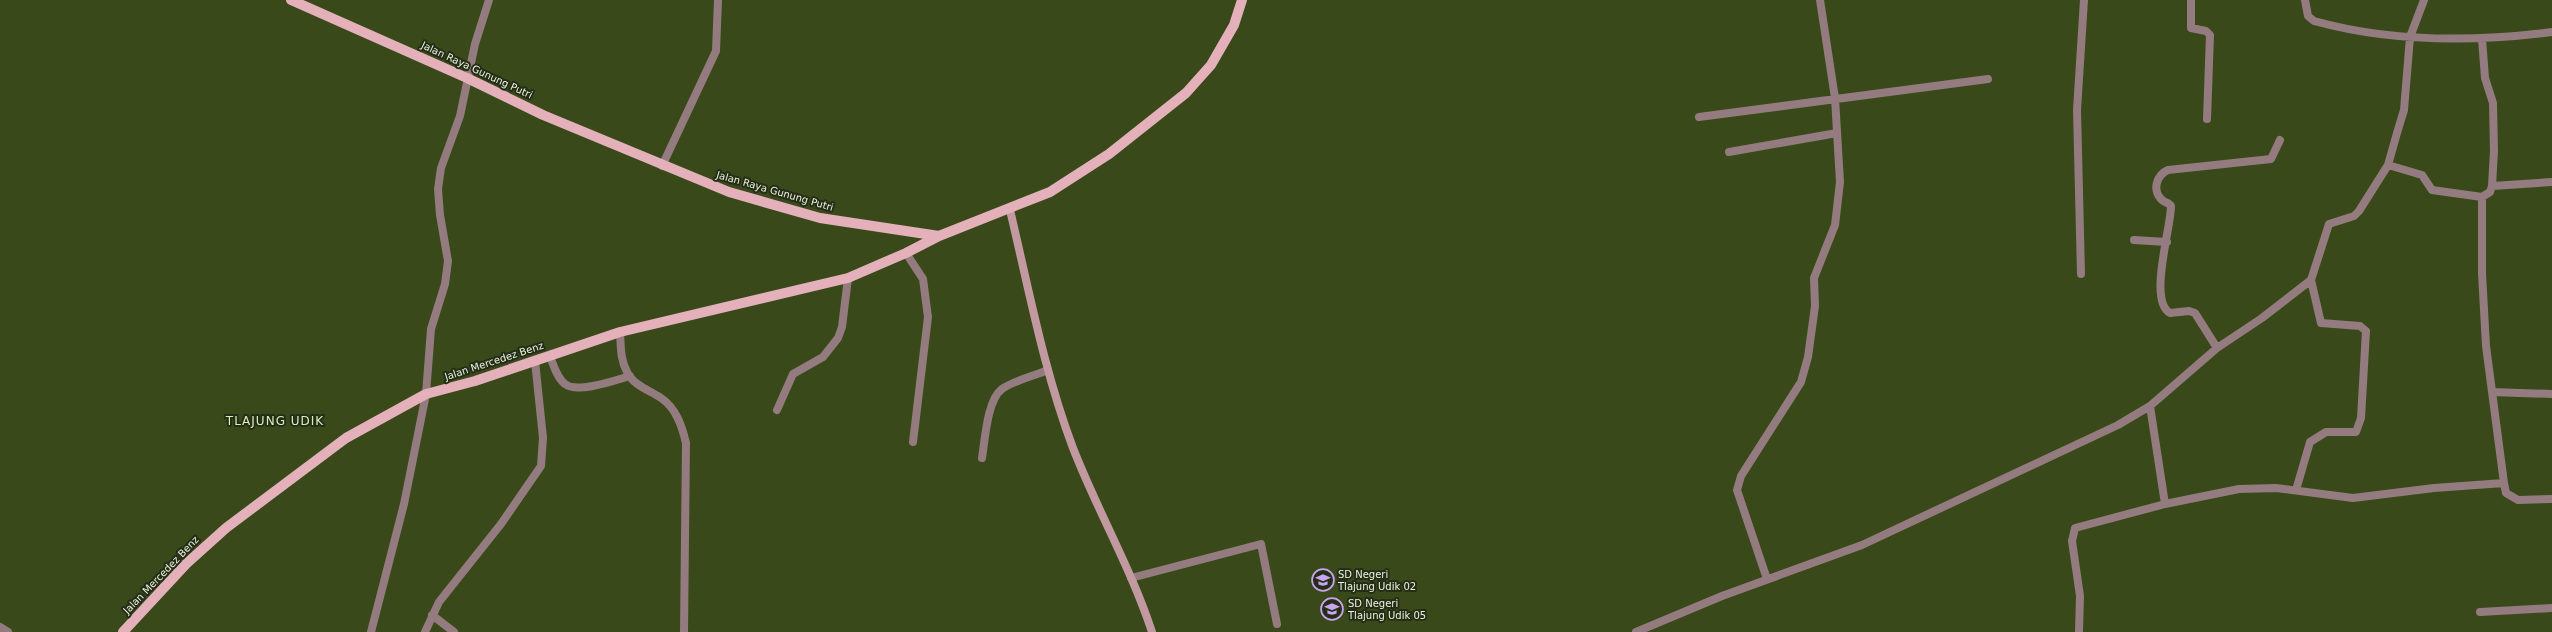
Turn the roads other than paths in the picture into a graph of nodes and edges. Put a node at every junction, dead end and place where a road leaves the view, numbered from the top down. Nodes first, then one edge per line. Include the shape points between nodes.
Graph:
1 (291, 0) edge
2 (489, 0) edge
3 (718, 0) edge
4 (1242, 0) edge
5 (1820, 0) edge
6 (2084, 0) edge
7 (2191, 0) edge
8 (2305, 0) edge
9 (2424, 0) edge
10 (2552, 32) edge
11 (2410, 37) junction
12 (2482, 39) junction
13 (467, 78) junction
14 (1988, 79) dead end
15 (1835, 98) junction
16 (1699, 117) dead end
17 (2207, 120) dead end
18 (1837, 133) junction
19 (2280, 140) dead end
20 (1729, 152) dead end
21 (2388, 165) junction
22 (662, 166) junction
23 (2552, 182) edge
24 (2492, 186) junction
25 (2482, 197) junction
26 (1010, 210) junction
27 (939, 236) junction
28 (2134, 240) dead end
29 (2167, 242) junction
30 (906, 253) junction
31 (2080, 274) dead end
32 (848, 278) junction
33 (2311, 280) junction
34 (620, 332) junction
35 (2216, 348) junction
36 (550, 356) junction
37 (535, 361) junction
38 (1048, 370) junction
39 (630, 376) junction
40 (2492, 392) junction
41 (426, 394) junction
42 (2552, 394) edge
43 (2150, 406) junction
44 (777, 410) dead end
45 (914, 442) dead end
46 (982, 458) dead end
47 (2504, 483) junction
48 (2296, 490) junction
49 (2552, 499) edge
50 (2165, 504) junction
51 (1132, 578) junction
52 (1767, 579) junction
53 (2552, 608) edge
54 (2480, 612) dead end
55 (432, 615) junction
56 (1276, 624) dead end
57 (0, 627) edge
58 (8, 632) edge
59 (123, 632) edge
60 (372, 632) edge
61 (425, 632) edge
62 (454, 632) edge
63 (684, 632) edge
64 (1152, 632) edge
65 (1636, 632) edge
66 (2079, 632) edge

1 - 13 main road, Jalan Raya Gunung Putri
2 - 13 street
3 - 22 street via 716,51
4 - 26 main road, Jalan Raya Gunung Putri via 1234,25 1211,65 1186,93 1109,154 1050,192
5 - 15 street
6 - 31 street via 2077,110
7 - 17 street via 2191,28 2206,31 2210,35
8 - 11 street via 2308,16 2314,21
9 - 11 street
10 - 12 street
11 - 12 street
11 - 21 street via 2404,110
12 - 24 street via 2485,78 2493,103
13 - 22 main road, Jalan Raya Gunung Putri via 543,115
13 - 41 street via 460,116 441,168 438,189 448,261 445,284 431,329
14 - 15 street
15 - 16 street
15 - 18 street
18 - 20 street
18 - 52 street via 1840,182 1836,220 1831,239 1814,278 1815,306 1801,382 1738,483 1739,500
19 - 29 street via 2271,159 2164,172 2156,185 2161,199 2171,206
21 - 25 street via 2422,175 2429,188 2436,192
21 - 33 street via 2354,216 2329,224
22 - 27 main road, Jalan Raya Gunung Putri via 729,192 820,218
23 - 24 street
24 - 25 street via 2490,192
25 - 40 street via 2483,280
26 - 27 main road, Jalan Raya Gunung Putri
26 - 38 street
27 - 30 main road, Jalan Mercedez Benz
28 - 29 street
29 - 35 street via 2160,281 2165,310 2170,313 2195,313
30 - 32 main road, Jalan Mercedez Benz
30 - 45 street via 923,279 928,317
32 - 34 main road, Jalan Mercedez Benz
32 - 44 street via 843,321 838,338 823,357 793,374
33 - 35 street via 2262,318
33 - 48 street via 2321,323 2360,326 2366,331 2361,418 2356,432 2326,432 2310,442
34 - 36 main road, Jalan Mercedez Benz
34 - 39 street via 621,355
35 - 43 street
36 - 37 main road, Jalan Mercedez Benz
36 - 39 street via 564,384 570,387 593,386
37 - 41 main road, Jalan Mercedez Benz
37 - 55 street via 543,438 541,466 501,524 446,592
38 - 46 street via 1007,386 996,395 992,403
38 - 51 street via 1074,448
39 - 63 street via 668,405 683,430 686,443
40 - 42 street
40 - 47 street
41 - 59 main road, Jalan Mercedez Benz via 346,438 226,528 186,564
41 - 60 street via 404,504
43 - 50 street
43 - 52 street via 2099,436 1890,533 1828,559
47 - 48 street via 2353,498
47 - 49 street via 2506,493 2512,498
48 - 50 street via 2239,488
50 - 66 street via 2075,528 2072,541 2080,596
51 - 56 street via 1262,544
51 - 64 street
52 - 65 street
53 - 54 street
55 - 61 street
55 - 62 street
57 - 58 street

